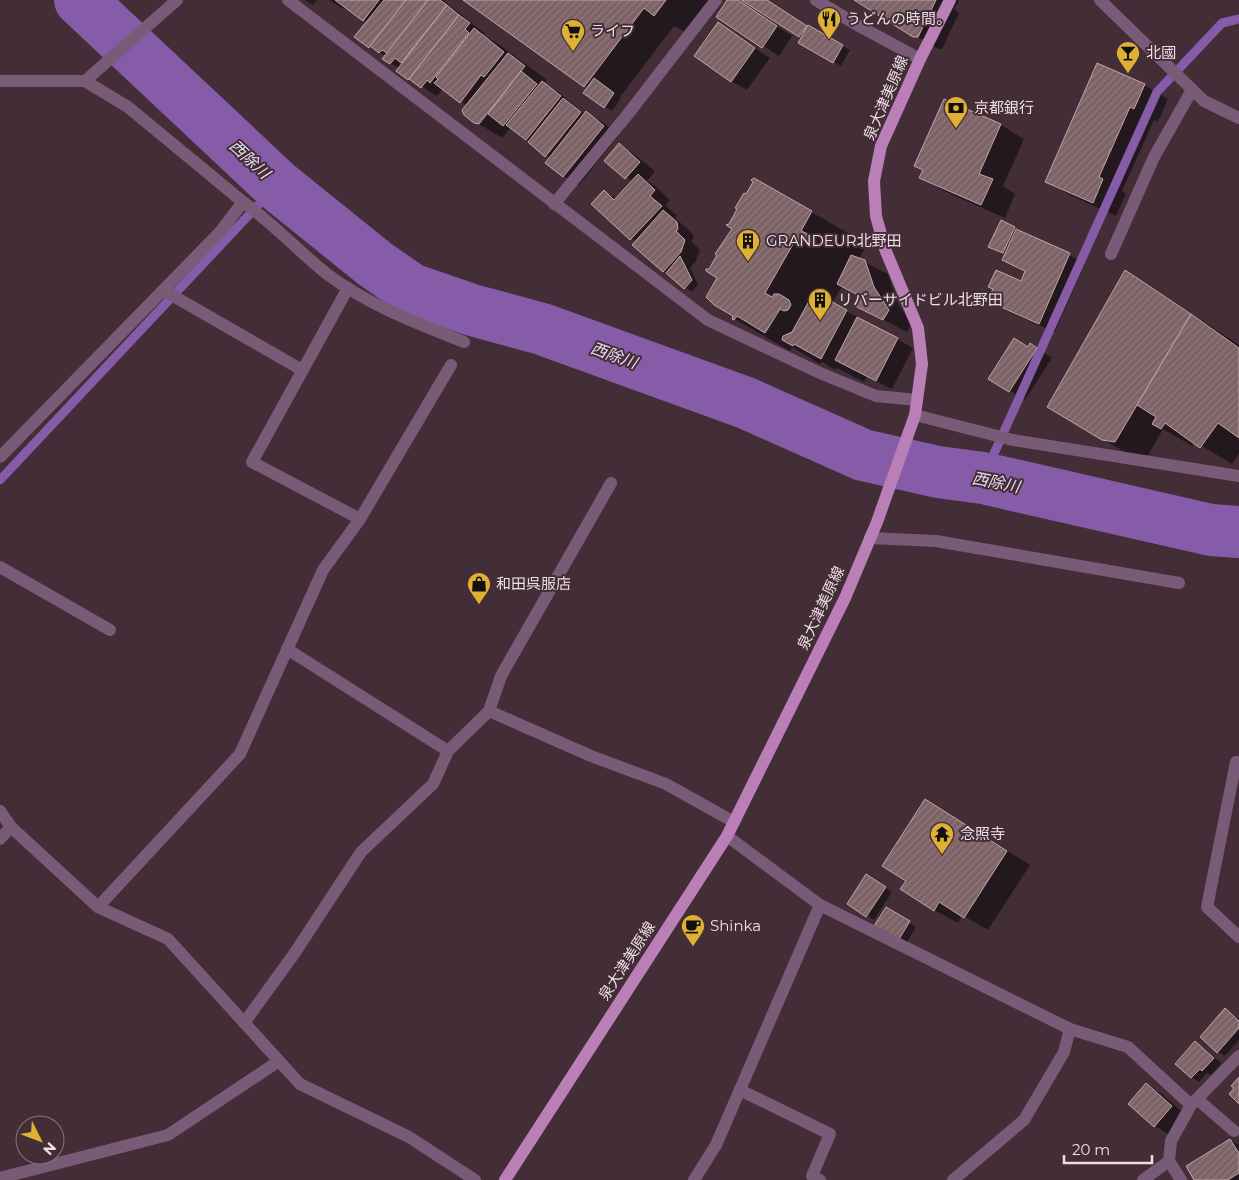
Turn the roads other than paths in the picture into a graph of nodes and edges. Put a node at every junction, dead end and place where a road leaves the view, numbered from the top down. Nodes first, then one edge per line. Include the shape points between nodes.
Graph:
1 (177, 0) edge
2 (288, 0) edge
3 (716, 0) edge
4 (816, 0) edge
5 (950, 0) edge
6 (1100, 0) edge
7 (920, 59) junction
8 (0, 81) edge
9 (85, 81) junction
10 (1192, 90) junction
11 (1239, 118) edge
12 (244, 203) junction
13 (554, 204) junction
14 (1111, 254) dead end
15 (348, 288) junction
16 (163, 290) junction
17 (464, 342) dead end
18 (452, 365) dead end
19 (302, 370) junction
20 (917, 400) junction
21 (913, 421) junction
22 (0, 457) edge
23 (1239, 476) edge
24 (610, 484) dead end
25 (360, 519) junction
26 (870, 538) junction
27 (0, 567) edge
28 (1180, 582) dead end
29 (110, 630) dead end
30 (287, 649) junction
31 (489, 711) junction
32 (448, 751) junction
33 (1236, 762) dead end
34 (0, 811) edge
35 (734, 822) junction
36 (11, 827) junction
37 (727, 836) junction
38 (0, 839) edge
39 (820, 905) junction
40 (98, 907) junction
41 (1239, 937) edge
42 (244, 1023) junction
43 (1070, 1029) junction
44 (1239, 1056) edge
45 (279, 1060) junction
46 (740, 1090) junction
47 (1194, 1102) junction
48 (1234, 1131) dead end
49 (1169, 1161) junction
50 (0, 1178) edge
51 (475, 1180) edge
52 (505, 1180) edge
53 (694, 1180) edge
54 (820, 1180) edge
55 (953, 1180) edge
56 (1142, 1180) edge
57 (1181, 1180) edge

1 - 9 street
2 - 13 street
3 - 13 street
4 - 7 street
5 - 7 main road, 泉大津美原線
6 - 10 street
7 - 20 main road, 泉大津美原線 via 881,146 874,181 876,216 885,249 918,328 922,364
8 - 9 street
9 - 12 street via 128,107
10 - 11 street via 1204,101
10 - 14 street via 1154,157
12 - 15 street
12 - 16 street
13 - 20 street via 708,320 876,396
15 - 17 street via 378,306
15 - 19 street
16 - 19 street
16 - 22 street
18 - 25 street
19 - 25 street via 252,462
20 - 21 main road, 泉大津美原線
21 - 23 street
21 - 26 main road, 泉大津美原線
24 - 31 street via 501,676
25 - 30 street via 322,570
26 - 28 street via 936,541
26 - 35 main road, 泉大津美原線 via 845,598
27 - 29 street
30 - 32 street
30 - 40 street via 240,754
31 - 32 street
31 - 35 street via 591,756 666,784
32 - 42 street via 433,784 361,852
33 - 41 street via 1207,907
34 - 36 street
35 - 37 main road, 泉大津美原線
36 - 38 street
36 - 40 street
37 - 39 street
37 - 52 main road, 泉大津美原線
39 - 43 street
39 - 46 street
40 - 42 street via 168,939
42 - 45 street
43 - 47 street via 1128,1047
43 - 55 street via 1064,1052 1024,1120
44 - 47 street
45 - 50 street via 168,1135
45 - 51 street via 300,1084 409,1137
46 - 53 street via 716,1145
46 - 54 street via 830,1134 812,1176
47 - 48 street
47 - 49 street via 1171,1141
49 - 56 street
49 - 57 street

